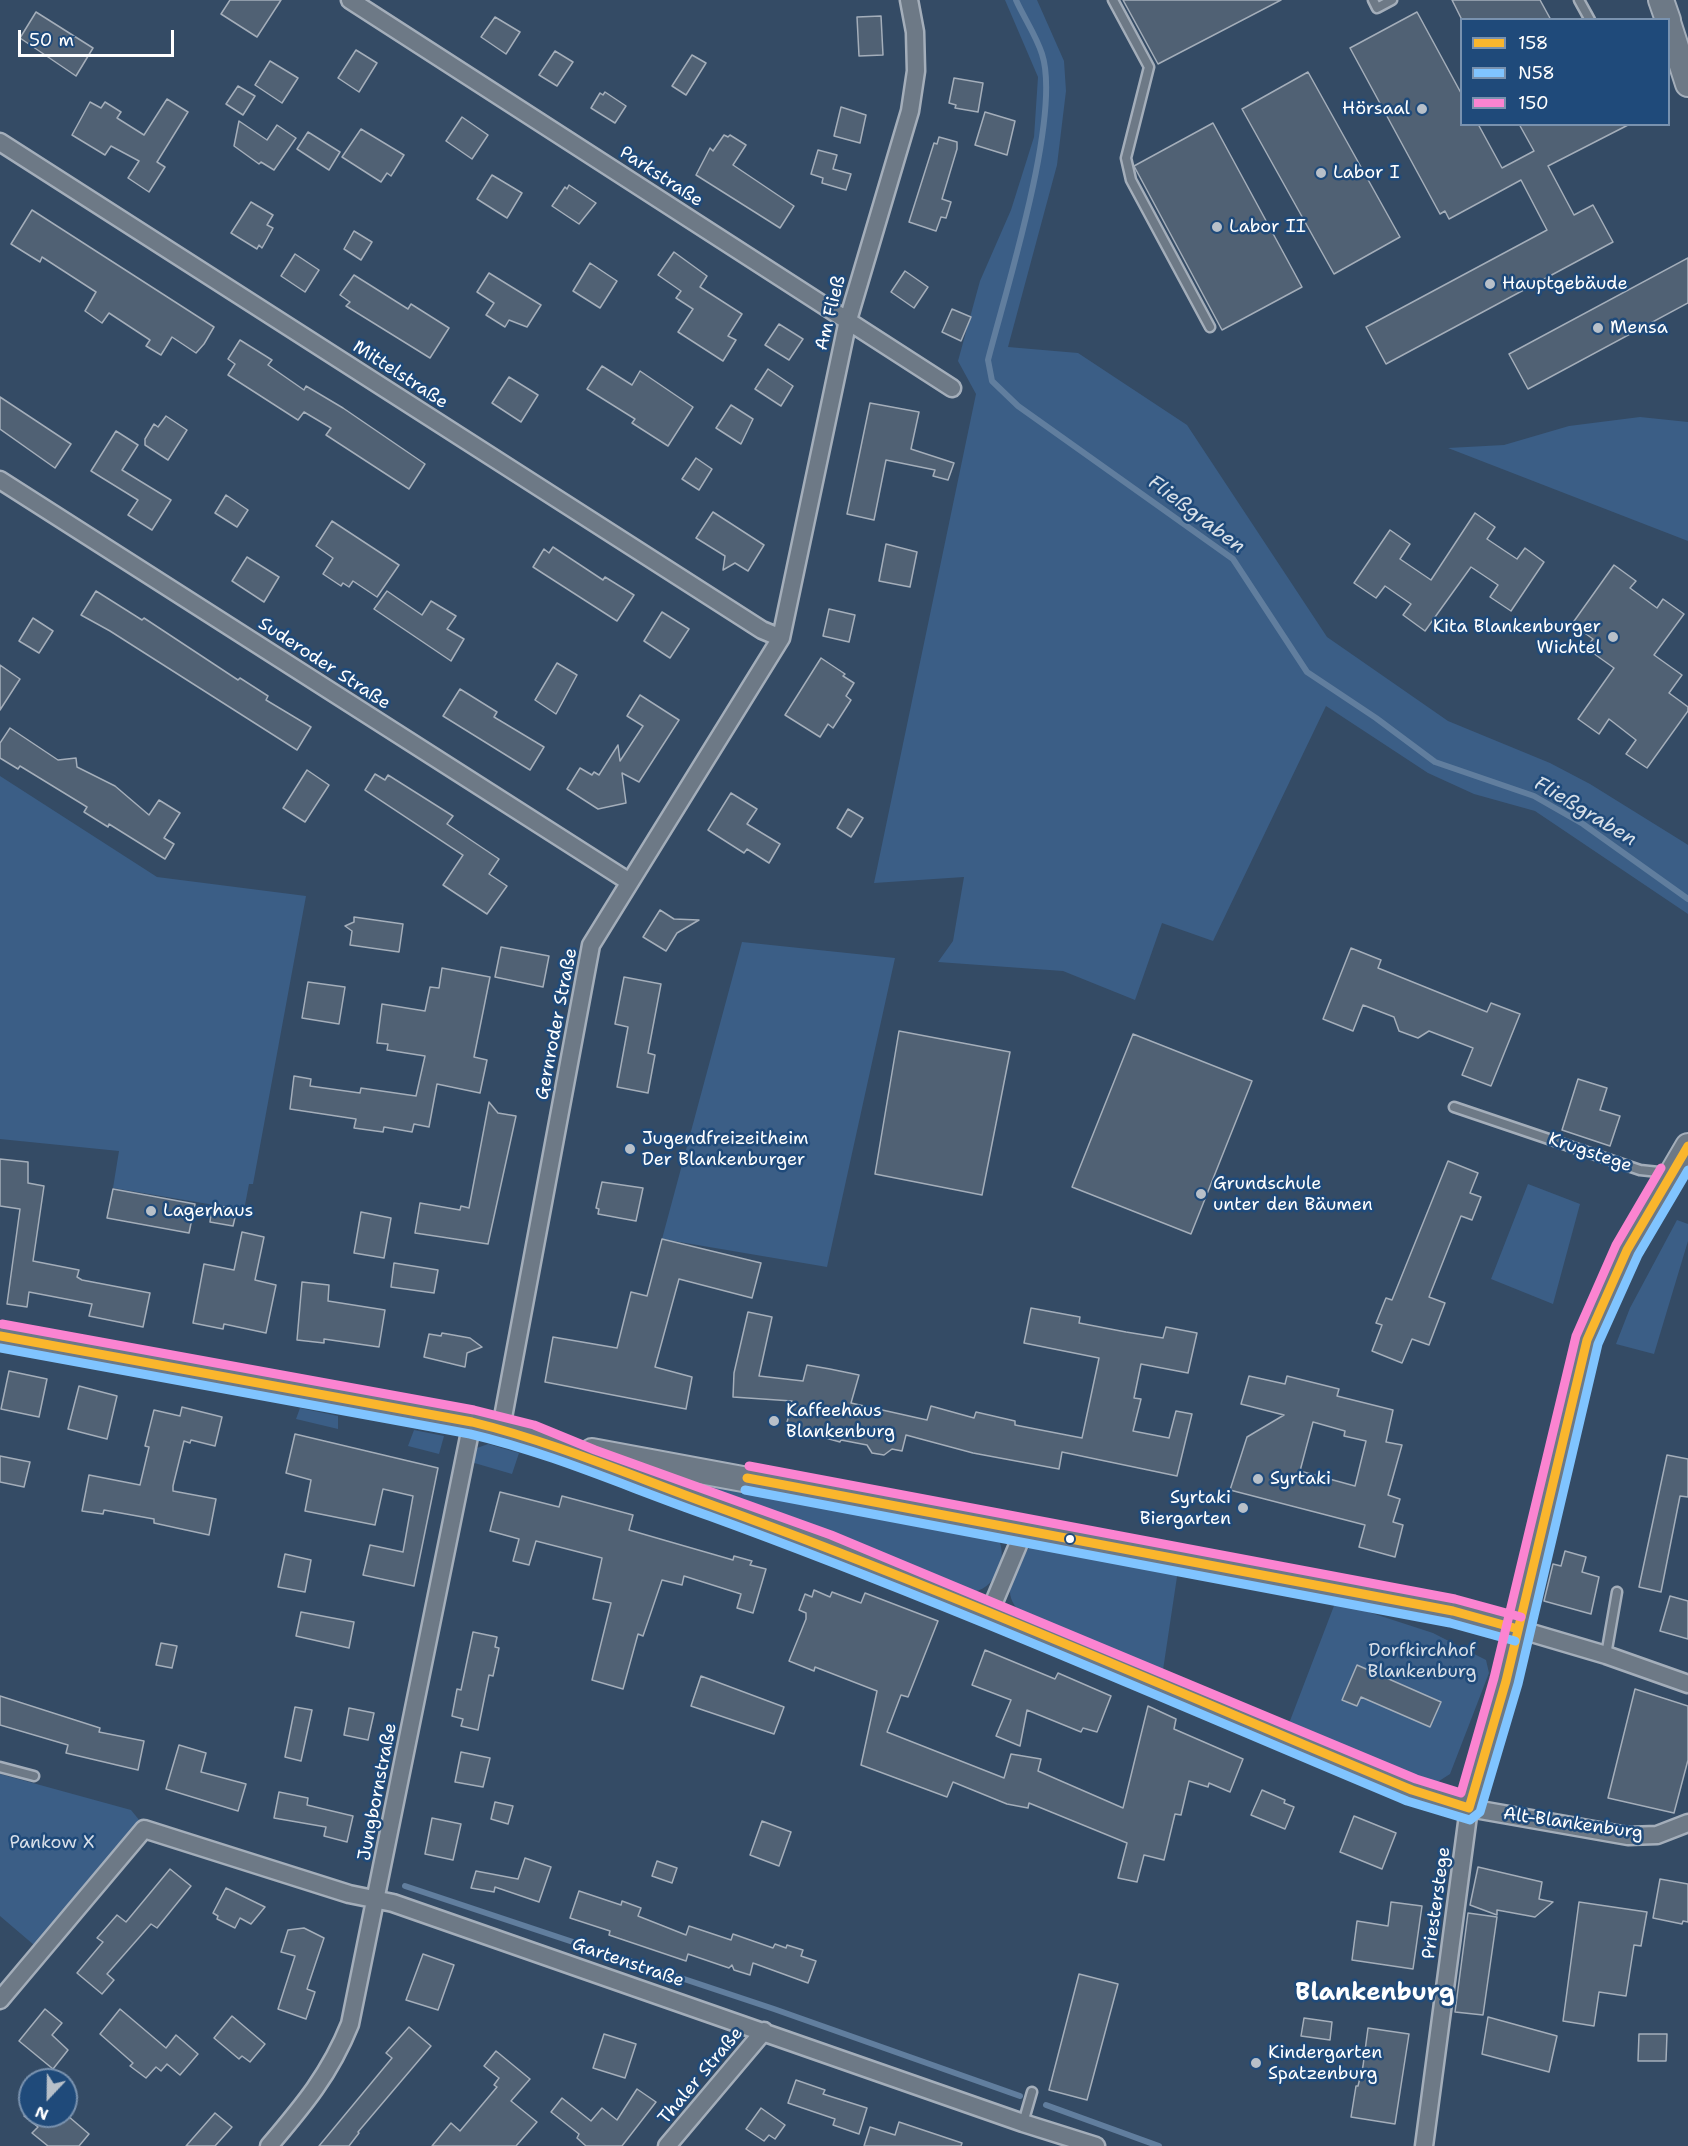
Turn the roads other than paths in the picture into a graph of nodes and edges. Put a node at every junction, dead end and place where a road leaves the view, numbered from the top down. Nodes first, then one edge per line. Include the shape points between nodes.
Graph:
1 (350, 0) edge
2 (909, 0) edge
3 (1113, 0) edge
4 (1373, 0) edge
5 (1392, 0) edge
6 (1579, 0) edge
7 (1661, 0) edge
8 (1589, 18) edge
9 (1667, 18) edge
10 (1670, 27) edge
11 (1688, 84) edge
12 (0, 142) edge
13 (848, 320) junction
14 (1210, 327) dead end
15 (952, 388) dead end
16 (0, 480) edge
17 (781, 638) junction
18 (628, 881) junction
19 (1454, 1107) dead end
20 (1688, 1146) edge
21 (1680, 1176) edge
22 (0, 1336) edge
23 (472, 1422) junction
24 (501, 1428) junction
25 (568, 1450) junction
26 (1022, 1530) junction
27 (1617, 1592) dead end
28 (989, 1614) junction
29 (1518, 1629) junction
30 (1606, 1655) junction
31 (1688, 1684) edge
32 (0, 1767) edge
33 (34, 1776) dead end
34 (1469, 1808) junction
35 (1688, 1823) edge
36 (376, 1899) junction
37 (0, 2000) edge
38 (764, 2031) junction
39 (1032, 2092) dead end
40 (1023, 2123) junction
41 (269, 2146) edge
42 (668, 2146) edge
43 (1096, 2146) edge
44 (1424, 2146) edge

1 - 13 street, Parkstraße
2 - 13 street, Am Fließ via 916,70 910,111
3 - 14 lane via 1149,67 1126,158 1131,180
4 - 5 lane via 1377,8
6 - 8 lane
7 - 9 main road
10 - 11 main road
12 - 17 street, Mittelstraße via 762,630
13 - 15 street, Parkstraße
13 - 17 street, Am Fließ
16 - 18 street, Suderoder Straße
17 - 18 street, Gernroder Straße
18 - 24 street, Gernroder Straße via 591,945
19 - 21 lane, Krugstege via 1640,1170
20 - 21 main road
21 - 29 main road via 1627,1250 1587,1341
22 - 23 main road, Alt-Blankenburg
23 - 24 main road, Alt-Blankenburg
23 - 36 street, Jungbornstraße
24 - 25 main road, Alt-Blankenburg
25 - 26 main road, Alt-Blankenburg via 603,1451
25 - 28 main road, Alt-Blankenburg via 826,1546
26 - 28 street
26 - 29 main road, Alt-Blankenburg via 1453,1611
27 - 30 lane
28 - 34 main road, Alt-Blankenburg via 1412,1790
29 - 30 street, Alt-Blankenburg
29 - 34 main road
30 - 31 street, Alt-Blankenburg
32 - 33 lane
34 - 35 street, Alt-Blankenburg via 1628,1836 1657,1835
34 - 44 street, Priesterstege
36 - 37 street, Gartenstraße via 349,1894 144,1829
36 - 38 street, Gartenstraße
36 - 41 street, Jungbornstraße via 350,2024 336,2059
38 - 40 street, Gartenstraße
38 - 42 street, Thaler Straße
39 - 40 lane
40 - 43 street, Gartenstraße

